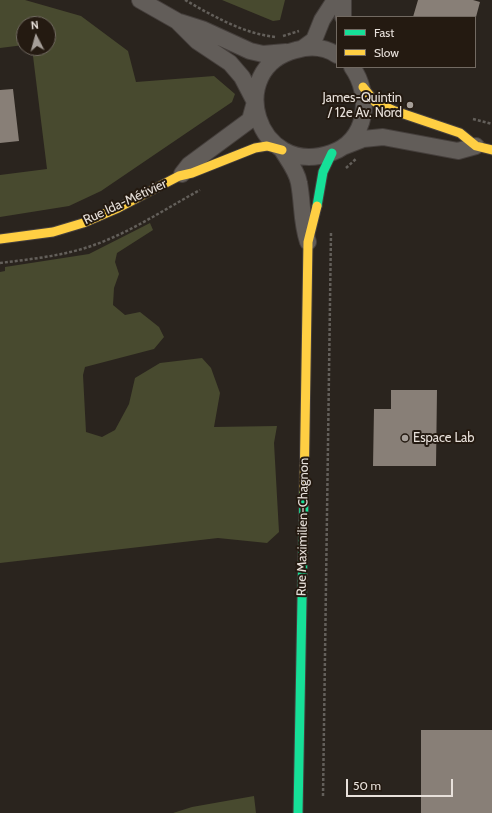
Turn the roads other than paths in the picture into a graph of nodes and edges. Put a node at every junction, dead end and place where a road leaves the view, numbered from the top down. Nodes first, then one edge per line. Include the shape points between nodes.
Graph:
1 (140, 0) edge
2 (335, 0) edge
3 (343, 0) edge
4 (343, 16) edge
5 (177, 21) junction
6 (297, 50) junction
7 (336, 55) edge
8 (353, 68) edge
9 (363, 87) junction
10 (255, 102) junction
11 (476, 146) junction
12 (338, 149) junction
13 (282, 150) junction
14 (492, 150) edge
15 (179, 176) junction
16 (0, 239) edge
17 (308, 242) junction
18 (298, 813) edge

1 - 5 street
2 - 6 street, Rue Ida-Métivier via 322,20 314,40
3 - 4 street
5 - 6 street via 202,29 250,51 263,54
5 - 10 street via 197,41 230,64 242,77
6 - 7 street via 324,49
6 - 10 street, Rue Ida-Métivier via 279,57 269,66 262,76
8 - 9 street
9 - 11 street via 375,102 460,133
9 - 12 street via 365,103 362,119 355,134
10 - 13 street via 262,129 270,141
10 - 15 street, Rue Ida-Métivier via 250,120 189,165
11 - 12 street via 458,150 383,137 363,139
11 - 14 street
12 - 13 street via 315,157
12 - 17 street, Rue Maximilien-Chagnon via 322,177
13 - 15 street, Rue Ida-Métivier via 267,146 254,148
13 - 17 street, Rue Maximilien-Chagnon via 299,182 302,226
15 - 16 street, Rue Ida-Métivier via 118,208 83,222 53,232
17 - 18 street, Rue Maximilien-Chagnon

